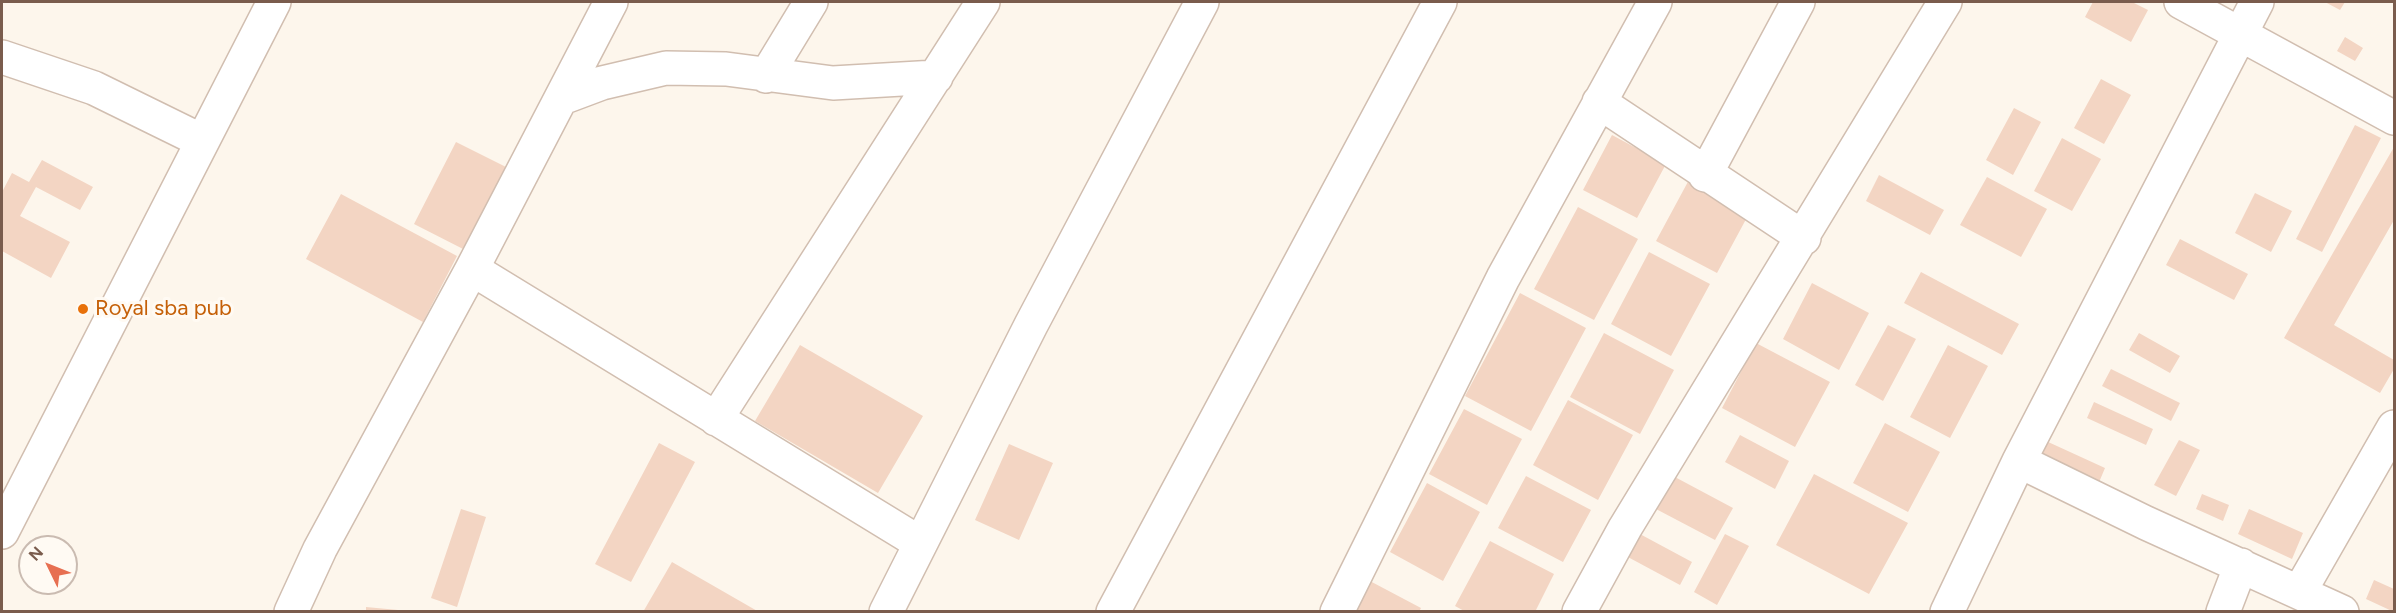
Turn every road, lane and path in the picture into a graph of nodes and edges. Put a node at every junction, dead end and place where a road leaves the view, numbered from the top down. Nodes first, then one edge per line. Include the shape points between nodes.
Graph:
1 (274, 2) edge
2 (611, 2) edge
3 (811, 2) edge
4 (983, 2) edge
5 (1202, 2) edge
6 (1440, 2) edge
7 (1655, 2) edge
8 (1798, 2) edge
9 (1945, 2) edge
10 (2181, 2) edge
11 (2257, 2) edge
12 (2240, 35) junction
13 (8, 63) edge
14 (766, 76) junction
15 (936, 77) junction
16 (562, 98) junction
17 (1599, 102) junction
18 (2394, 118) edge
19 (202, 141) junction
20 (1705, 175) junction
21 (1804, 238) junction
22 (472, 269) junction
23 (716, 419) junction
24 (2394, 427) edge
25 (2019, 461) junction
26 (2, 531) edge
27 (920, 543) junction
28 (2241, 565) junction
29 (2300, 591) junction
30 (291, 612) edge
31 (886, 612) edge
32 (1113, 612) edge
33 (1337, 612) edge
34 (1579, 612) edge
35 (1947, 612) edge
36 (2223, 612) edge
37 (2342, 612) edge

1 - 19 street
2 - 16 street
3 - 14 street
4 - 15 street
5 - 27 street
6 - 32 street
7 - 17 street
8 - 20 street
9 - 21 street
10 - 12 street
11 - 12 street
12 - 18 street
12 - 25 street
13 - 19 street via 94,88
14 - 15 street via 834,83
14 - 16 street via 726,69 666,68 602,82
15 - 23 street
16 - 22 street
17 - 20 street
17 - 33 street via 1503,278
19 - 26 street
20 - 21 street
21 - 34 street via 1625,528
22 - 23 street
22 - 30 street via 326,538
23 - 27 street
24 - 29 street
25 - 28 street
25 - 35 street
27 - 31 street
28 - 29 street
28 - 36 street
29 - 37 street

